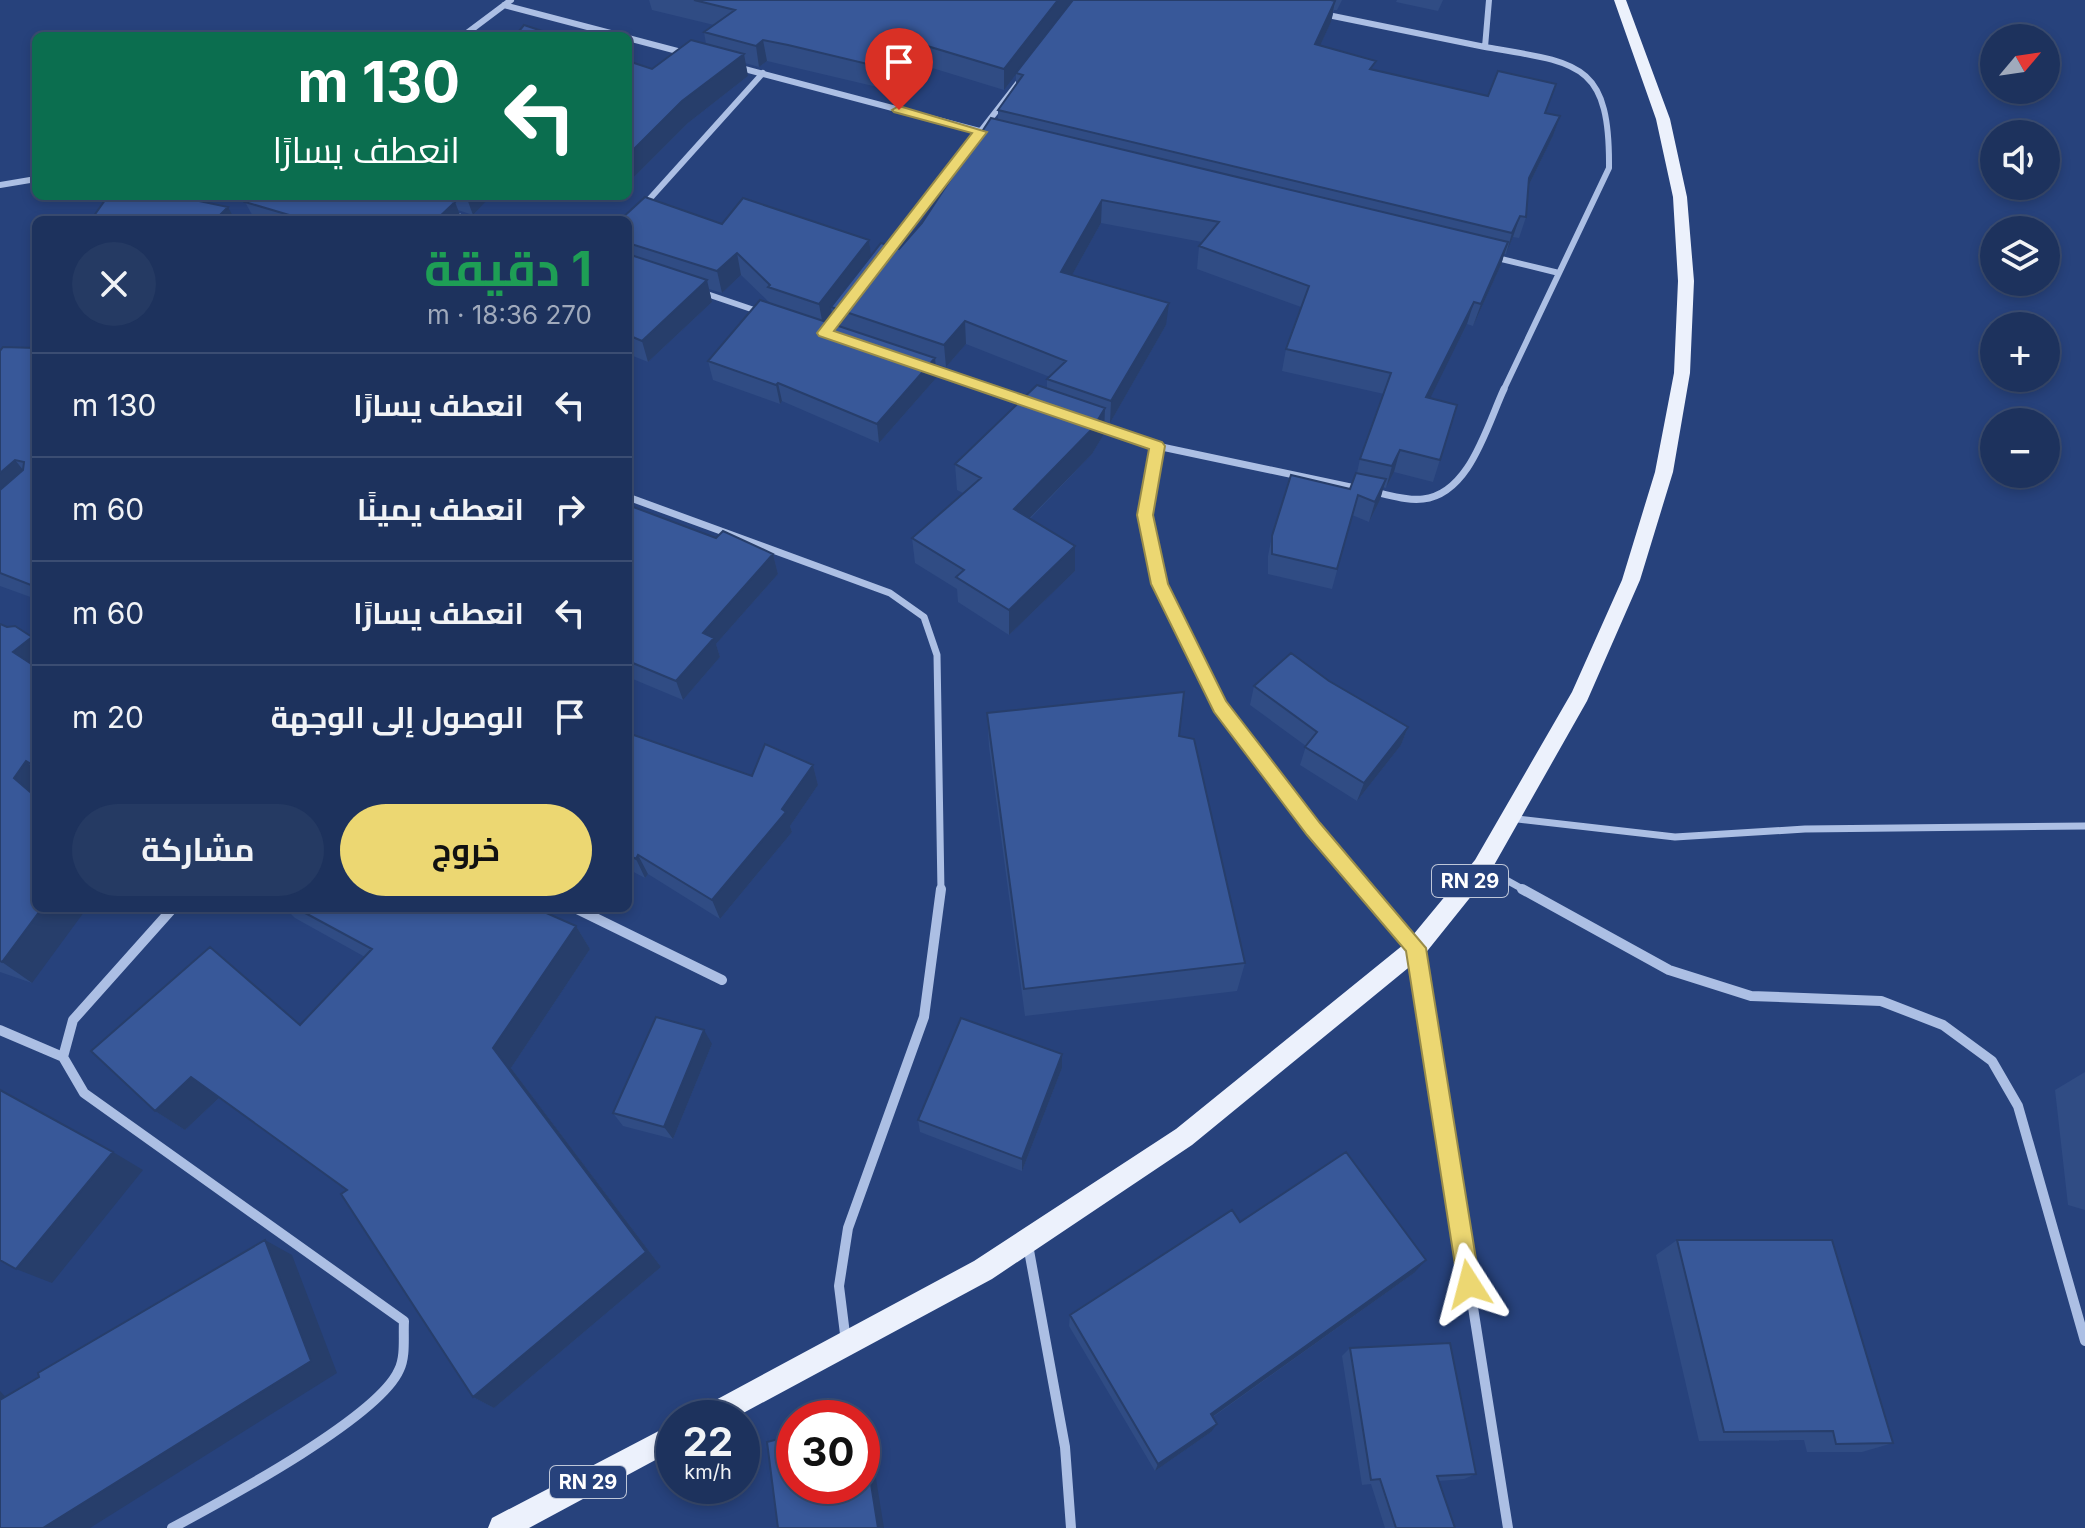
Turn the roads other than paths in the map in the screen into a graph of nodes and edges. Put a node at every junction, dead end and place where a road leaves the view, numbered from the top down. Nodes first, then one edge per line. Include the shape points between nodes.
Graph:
1 (511, 0) edge
2 (1489, 0) edge
3 (1620, 0) edge
4 (504, 5) junction
5 (1317, 13) edge
6 (468, 32) edge
7 (607, 32) edge
8 (632, 39) edge
9 (1485, 47) junction
10 (688, 54) edge
11 (733, 66) edge
12 (1026, 72) edge
13 (763, 73) junction
14 (980, 132) junction
15 (996, 135) edge
16 (32, 180) edge
17 (0, 185) edge
18 (444, 212) edge
19 (457, 216) edge
20 (632, 219) edge
21 (1483, 254) edge
22 (883, 257) edge
23 (1559, 273) junction
24 (688, 288) edge
25 (779, 318) edge
26 (915, 364) edge
27 (1036, 405) edge
28 (1082, 420) edge
29 (1157, 446) junction
30 (632, 498) edge
31 (1508, 818) junction
32 (2085, 826) edge
33 (1482, 867) junction
34 (169, 912) edge
35 (583, 912) edge
36 (1416, 948) junction
37 (722, 980) dead end
38 (0, 1030) edge
39 (63, 1057) junction
40 (1027, 1241) junction
41 (2085, 1341) edge
42 (847, 1344) junction
43 (742, 1400) edge
44 (656, 1446) edge
45 (172, 1528) edge
46 (502, 1528) edge
47 (1071, 1528) edge
48 (1508, 1528) edge

1 - 4 street
2 - 9 street
3 - 31 main road, RN 29 via 1663,119 1680,197 1686,281 1682,373 1664,472 1631,580 1580,695
4 - 6 street
4 - 7 street
5 - 9 street
8 - 10 street
9 - 23 street via 1555,59 1580,69 1600,89 1611,133 1609,168
11 - 13 street
12 - 14 street
13 - 14 street
13 - 20 street
14 - 15 street
14 - 22 street
16 - 17 street
18 - 19 street
21 - 23 street
23 - 29 street via 1464,474 1445,493 1417,501
24 - 25 street
26 - 27 street
28 - 29 street
29 - 36 street via 1145,515 1159,584 1220,706 1314,829
30 - 42 street via 890,593 924,617 937,655 941,898 924,1017 848,1228 839,1286
31 - 32 street via 1675,837 1805,829
31 - 33 main road, RN 29
33 - 36 main road, RN 29
33 - 41 street via 1669,970 1751,996 1881,1001 1943,1025 1992,1061 2018,1106
34 - 39 street via 73,1020
35 - 37 street
36 - 40 main road, RN 29 via 1184,1137
36 - 48 street
38 - 39 street
39 - 45 street via 84,1093 404,1321 399,1371 369,1407
40 - 42 main road, RN 29
40 - 47 street via 1065,1447
42 - 43 main road, RN 29
44 - 46 main road, RN 29

